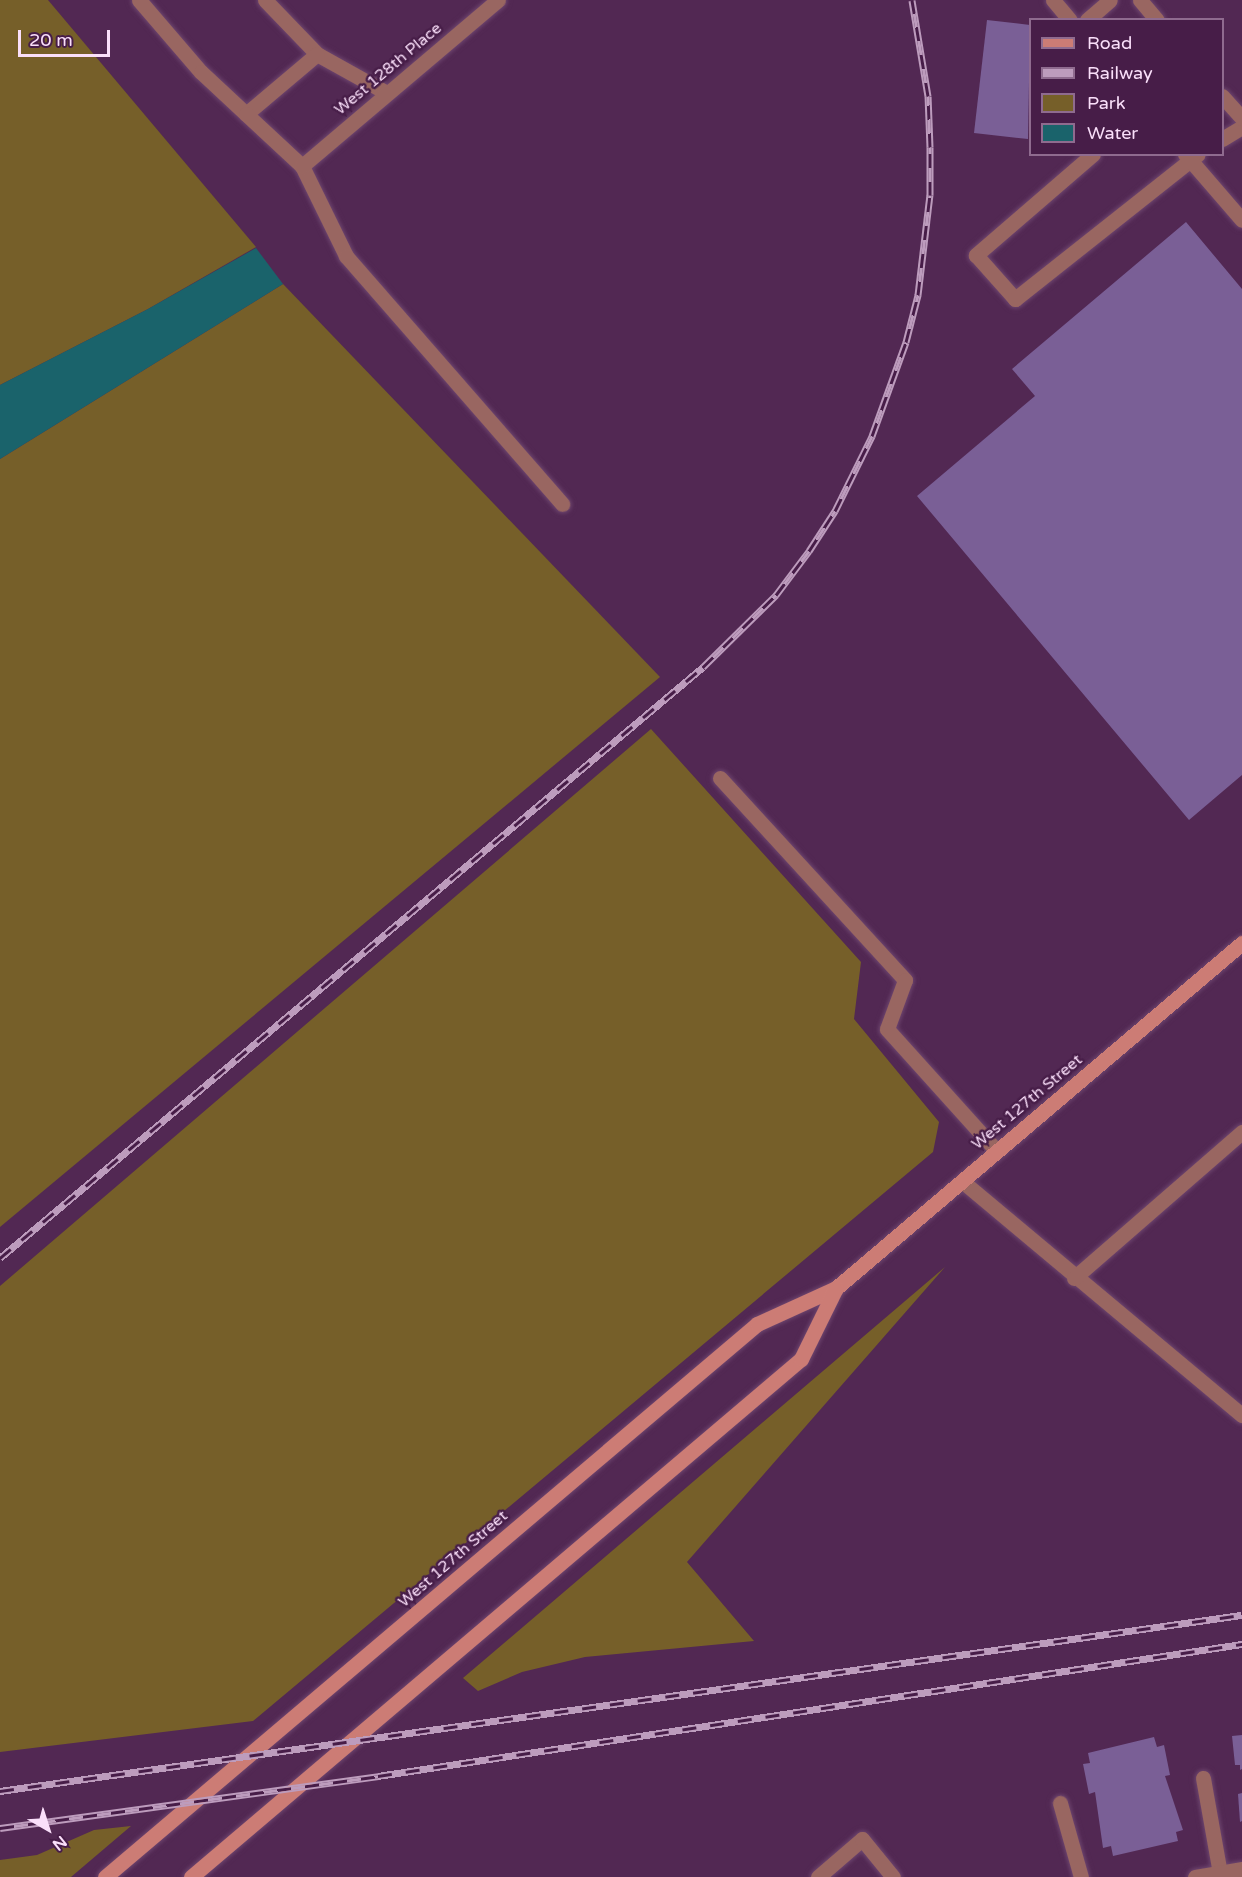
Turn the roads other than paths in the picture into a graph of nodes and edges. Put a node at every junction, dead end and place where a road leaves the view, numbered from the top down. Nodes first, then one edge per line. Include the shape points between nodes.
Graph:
1 (139, 0) edge
2 (265, 0) edge
3 (498, 0) edge
4 (1053, 0) edge
5 (1110, 0) edge
6 (1140, 0) edge
7 (1068, 18) edge
8 (1090, 18) edge
9 (1155, 18) edge
10 (317, 54) junction
11 (387, 93) junction
12 (1224, 98) edge
13 (246, 114) junction
14 (1242, 118) edge
15 (1242, 127) edge
16 (1224, 138) edge
17 (1091, 156) edge
18 (1191, 156) edge
19 (302, 166) junction
20 (1242, 220) edge
21 (562, 504) dead end
22 (720, 778) dead end
23 (1242, 943) edge
24 (1242, 1132) edge
25 (997, 1151) junction
26 (962, 1181) junction
27 (1074, 1278) junction
28 (836, 1288) junction
29 (1242, 1415) edge
30 (1203, 1778) dead end
31 (1060, 1803) dead end
32 (1242, 1869) edge
33 (1220, 1873) junction
34 (105, 1877) edge
35 (191, 1877) edge
36 (818, 1877) edge
37 (894, 1877) edge
38 (1081, 1877) edge
39 (1195, 1877) edge

1 - 13 street via 201,72
2 - 10 street
3 - 11 street, West 128th Place
4 - 7 street
5 - 8 street
6 - 9 street
10 - 11 street
10 - 13 street
11 - 19 street, West 128th Place
12 - 14 street
13 - 19 street
15 - 16 street
17 - 18 street via 976,255 1015,299
18 - 20 street
19 - 21 street via 346,256
22 - 25 street via 905,980 887,1029
23 - 25 main road, West 127th Street
24 - 27 street
25 - 26 main road, West 127th Street
26 - 27 street
26 - 28 main road, West 127th Street
27 - 29 street
28 - 34 main road, West 127th Street via 757,1324
28 - 35 main road, West 127th Street via 801,1359
30 - 33 street
31 - 38 street
32 - 33 street
33 - 39 street
36 - 37 street via 862,1839

